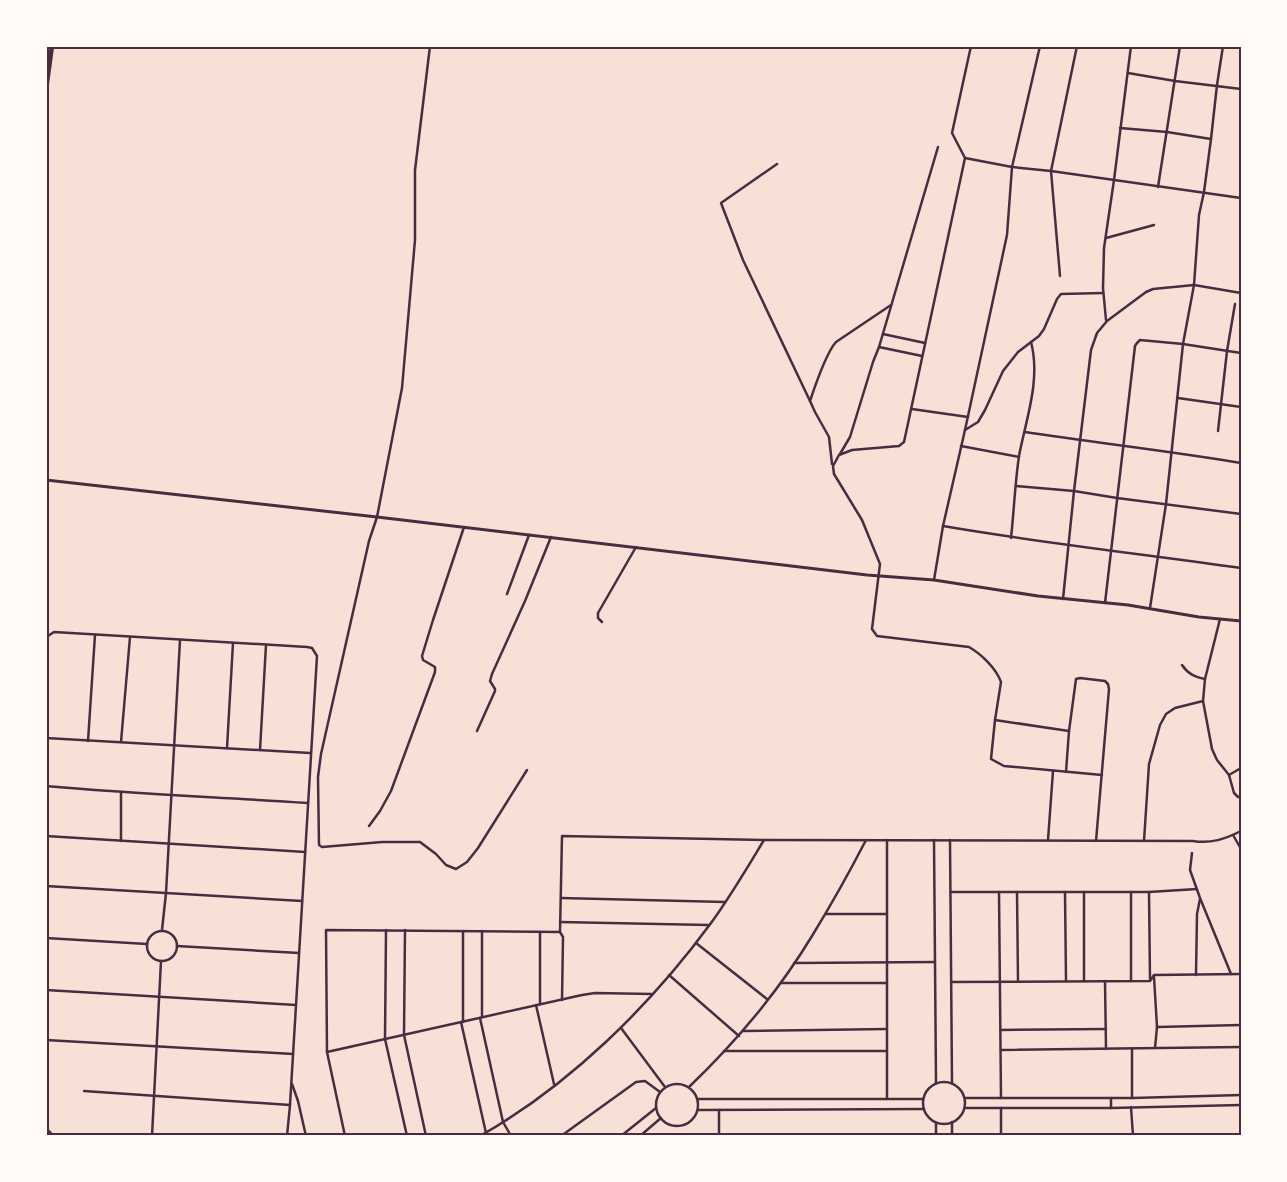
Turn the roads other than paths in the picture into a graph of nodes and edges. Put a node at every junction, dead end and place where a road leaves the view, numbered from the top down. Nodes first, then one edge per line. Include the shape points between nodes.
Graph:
1 (52, 46) edge
2 (430, 46) edge
3 (971, 46) edge
4 (1040, 46) edge
5 (1077, 46) edge
6 (1131, 46) edge
7 (1180, 46) edge
8 (1223, 46) edge
9 (1128, 73) junction
10 (1175, 80) junction
11 (1216, 85) junction
12 (1241, 89) edge
13 (46, 90) edge
14 (1120, 128) junction
15 (1167, 132) junction
16 (1211, 140) junction
17 (938, 147) dead end
18 (965, 158) junction
19 (777, 164) dead end
20 (1012, 167) junction
21 (1051, 171) junction
22 (1114, 180) junction
23 (1158, 186) junction
24 (1204, 192) junction
25 (1241, 198) edge
26 (1154, 225) dead end
27 (1106, 238) junction
28 (1060, 276) dead end
29 (1194, 286) junction
30 (1103, 293) junction
31 (1241, 293) edge
32 (1235, 304) dead end
33 (891, 305) junction
34 (1106, 320) junction
35 (883, 334) junction
36 (1031, 342) junction
37 (925, 343) junction
38 (1183, 344) junction
39 (879, 347) junction
40 (1227, 351) junction
41 (1241, 353) edge
42 (922, 356) junction
43 (1178, 398) junction
44 (810, 401) junction
45 (1221, 405) junction
46 (1241, 407) edge
47 (912, 409) junction
48 (968, 417) junction
49 (966, 430) junction
50 (1025, 432) junction
51 (1218, 432) dead end
52 (1081, 440) junction
53 (961, 446) junction
54 (1123, 446) junction
55 (1172, 452) junction
56 (839, 455) junction
57 (1019, 457) junction
58 (1241, 463) edge
59 (832, 466) junction
60 (46, 480) edge
61 (1016, 486) junction
62 (1074, 491) junction
63 (1117, 498) junction
64 (1166, 504) junction
65 (1241, 514) edge
66 (377, 517) junction
67 (943, 526) junction
68 (464, 527) junction
69 (529, 535) junction
70 (551, 537) junction
71 (1011, 538) junction
72 (1068, 545) junction
73 (636, 547) junction
74 (1111, 550) junction
75 (1158, 556) junction
76 (1241, 568) edge
77 (879, 576) junction
78 (934, 580) junction
79 (507, 594) dead end
80 (1063, 599) junction
81 (1105, 603) junction
82 (1150, 608) junction
83 (1220, 619) junction
84 (1241, 621) edge
85 (602, 622) dead end
86 (95, 635) junction
87 (130, 637) junction
88 (180, 640) junction
89 (46, 643) edge
90 (233, 643) junction
91 (266, 645) junction
92 (1182, 665) dead end
93 (1205, 679) junction
94 (1203, 701) junction
95 (995, 720) junction
96 (1070, 731) junction
97 (477, 732) dead end
98 (46, 738) edge
99 (88, 741) junction
100 (121, 743) junction
101 (174, 746) junction
102 (227, 748) junction
103 (260, 750) junction
104 (310, 753) junction
105 (1241, 768) edge
106 (527, 770) dead end
107 (1053, 771) junction
108 (1066, 772) junction
109 (1102, 775) junction
110 (1229, 775) junction
111 (46, 786) edge
112 (121, 793) junction
113 (171, 794) junction
114 (1241, 796) edge
115 (308, 803) junction
116 (369, 826) dead end
117 (1241, 831) edge
118 (1233, 835) junction
119 (46, 836) edge
120 (764, 840) junction
121 (866, 840) junction
122 (888, 840) junction
123 (934, 840) junction
124 (950, 840) junction
125 (1048, 840) junction
126 (121, 841) junction
127 (1096, 841) junction
128 (1144, 841) junction
129 (169, 844) junction
130 (1241, 849) edge
131 (305, 852) junction
132 (1192, 853) dead end
133 (46, 886) edge
134 (1197, 889) junction
135 (166, 892) junction
136 (951, 892) junction
137 (999, 892) junction
138 (1017, 892) junction
139 (1065, 892) junction
140 (1084, 892) junction
141 (1131, 892) junction
142 (1149, 892) junction
143 (560, 898) junction
144 (1200, 898) junction
145 (302, 901) junction
146 (725, 902) junction
147 (825, 914) junction
148 (887, 914) junction
149 (560, 922) junction
150 (709, 925) junction
151 (162, 930) junction
152 (386, 930) junction
153 (404, 930) junction
154 (463, 931) junction
155 (482, 931) junction
156 (540, 932) junction
157 (560, 932) junction
158 (46, 938) edge
159 (696, 943) junction
160 (146, 944) junction
161 (177, 946) junction
162 (299, 953) junction
163 (161, 961) junction
164 (794, 962) junction
165 (887, 962) junction
166 (935, 962) junction
167 (1231, 974) junction
168 (1241, 974) edge
169 (669, 975) junction
170 (1154, 975) junction
171 (1196, 975) junction
172 (1000, 981) junction
173 (1018, 981) junction
174 (1066, 981) junction
175 (1084, 981) junction
176 (1105, 981) junction
177 (1131, 981) junction
178 (1150, 981) junction
179 (952, 982) junction
180 (780, 983) junction
181 (887, 983) junction
182 (46, 990) edge
183 (652, 994) junction
184 (159, 997) junction
185 (768, 999) junction
186 (562, 1000) junction
187 (296, 1005) junction
188 (538, 1005) junction
189 (481, 1018) junction
190 (462, 1022) junction
191 (1241, 1025) edge
192 (1157, 1027) junction
193 (621, 1028) junction
194 (1106, 1028) junction
195 (887, 1029) junction
196 (1000, 1030) junction
197 (743, 1031) junction
198 (404, 1035) junction
199 (739, 1036) junction
200 (385, 1039) junction
201 (46, 1040) edge
202 (156, 1046) junction
203 (1155, 1048) junction
204 (1241, 1048) edge
205 (1106, 1049) junction
206 (1132, 1049) junction
207 (1000, 1050) junction
208 (724, 1051) junction
209 (887, 1051) junction
210 (327, 1052) junction
211 (293, 1054) junction
212 (292, 1077) junction
213 (936, 1083) junction
214 (952, 1083) junction
215 (554, 1085) junction
216 (665, 1087) junction
217 (689, 1087) junction
218 (84, 1091) dead end
219 (660, 1092) junction
220 (154, 1095) junction
221 (1241, 1095) edge
222 (698, 1098) junction
223 (887, 1098) junction
224 (965, 1098) junction
225 (1001, 1098) junction
226 (1111, 1098) junction
227 (1132, 1098) junction
228 (923, 1099) junction
229 (290, 1105) junction
230 (1241, 1105) edge
231 (1132, 1107) junction
232 (656, 1108) junction
233 (965, 1108) junction
234 (1000, 1108) junction
235 (1110, 1108) junction
236 (924, 1109) junction
237 (698, 1110) junction
238 (719, 1110) junction
239 (661, 1118) junction
240 (503, 1122) junction
241 (952, 1122) junction
242 (936, 1123) junction
243 (46, 1130) edge
244 (486, 1133) junction
245 (52, 1136) edge
246 (152, 1136) edge
247 (287, 1136) edge
248 (306, 1136) edge
249 (346, 1136) edge
250 (407, 1136) edge
251 (426, 1136) edge
252 (480, 1136) edge
253 (511, 1136) edge
254 (562, 1136) edge
255 (622, 1136) edge
256 (640, 1136) edge
257 (719, 1136) edge
258 (936, 1136) edge
259 (952, 1136) edge
260 (1001, 1136) edge
261 (1132, 1136) edge

1 - 13 highway
2 - 66 street via 415,170 415,240 402,388
3 - 18 street via 952,133
4 - 20 street
5 - 21 street
6 - 9 street
7 - 10 street
8 - 11 street
9 - 10 street
9 - 14 street
10 - 11 street
10 - 15 street
11 - 12 street
11 - 16 street
14 - 15 street
14 - 22 street
15 - 16 street
15 - 23 street
16 - 24 street
17 - 33 street
18 - 20 street
18 - 37 street
19 - 44 street via 721,203 743,260
20 - 21 street
20 - 48 street via 1007,235
21 - 22 street
21 - 28 street
22 - 23 street
22 - 27 street
23 - 24 street
24 - 25 street
24 - 29 street via 1199,215
26 - 27 street
27 - 30 street
29 - 31 street
29 - 34 street via 1153,289
29 - 38 street
30 - 34 street
30 - 36 street via 1061,294 1044,329
32 - 40 street
33 - 35 street
33 - 44 street via 832,345
34 - 52 street via 1092,350
35 - 37 street
35 - 39 street
36 - 49 street via 1003,371 978,422
36 - 50 street via 1034,378
37 - 42 street
38 - 40 street
38 - 43 street
38 - 54 street via 1137,342
39 - 42 street
39 - 56 street via 850,437
40 - 41 street
40 - 45 street
42 - 47 street
43 - 45 street
43 - 55 street
44 - 59 street via 828,437
45 - 46 street
45 - 51 street
47 - 48 street
47 - 56 street via 904,442 899,446 852,450
48 - 49 street
49 - 53 street
50 - 52 street
50 - 57 street
52 - 54 street
52 - 62 street
53 - 57 street
53 - 67 street
54 - 55 street
54 - 63 street
55 - 58 street
55 - 64 street
56 - 59 street
57 - 61 street
59 - 77 street via 862,520 880,564
60 - 66 street
61 - 62 street
61 - 71 street
62 - 63 street
62 - 72 street
63 - 64 street
63 - 74 street
64 - 65 street
64 - 75 street
66 - 68 street
66 - 106 street via 320,763 319,845 420,842 446,865 456,869 467,862 478,848
67 - 71 street
67 - 78 street
68 - 69 street
68 - 116 street via 422,656 435,667 435,672 391,790
69 - 70 street
69 - 79 street
70 - 73 street
70 - 97 street via 492,674 490,682 495,691
71 - 72 street
72 - 74 street
72 - 80 street
73 - 77 street
73 - 85 street via 598,613
74 - 75 street
74 - 81 street
75 - 76 street
75 - 82 street
77 - 78 street
77 - 95 street via 872,629 877,636 969,647 978,652 999,675 1001,682
78 - 80 street
80 - 81 street
81 - 82 street
82 - 83 street
83 - 84 street
83 - 93 street
86 - 87 street
86 - 89 street via 54,632
86 - 99 street
87 - 88 street
87 - 100 street
88 - 90 street
88 - 101 street
90 - 91 street
90 - 102 street
91 - 103 street
91 - 104 street via 312,648 317,656
92 - 93 street via 1190,674
93 - 94 street
94 - 110 street via 1212,750
94 - 128 street via 1175,708 1166,714 1160,725 1149,764
95 - 96 street
95 - 107 street via 991,759 1004,766
96 - 108 street
96 - 109 street via 1076,678 1104,681 1109,689
98 - 99 street
99 - 100 street
100 - 101 street
101 - 102 street
101 - 113 street
102 - 103 street
103 - 104 street
104 - 115 street
105 - 110 street
107 - 108 street
107 - 125 street
108 - 109 street
109 - 127 street
110 - 114 street via 1234,793
111 - 112 street
112 - 113 street
112 - 126 street
113 - 115 street
113 - 129 street
115 - 131 street
117 - 118 street
118 - 128 street via 1203,843
118 - 130 street
119 - 126 street
120 - 121 street
120 - 143 street via 562,836
120 - 146 street
121 - 122 street
121 - 147 street
122 - 123 street
122 - 148 street
123 - 124 street
123 - 166 street
124 - 125 street
124 - 136 street
125 - 127 street
126 - 129 street
127 - 128 street
129 - 131 street
129 - 135 street
131 - 145 street
132 - 134 street via 1190,870
133 - 135 street
134 - 142 street
134 - 144 street
135 - 145 street
135 - 151 street
136 - 137 street
136 - 179 street
137 - 138 street
137 - 172 street
138 - 139 street
138 - 173 street
139 - 140 street
139 - 174 street
140 - 141 street
140 - 175 street
141 - 142 street
141 - 177 street
142 - 178 street
143 - 146 street
143 - 149 street
144 - 167 street
144 - 171 street
145 - 162 street
146 - 150 street
147 - 148 street
147 - 164 street
148 - 165 street
149 - 150 street
149 - 157 street
150 - 159 street
151 - 160 street via 153,933
151 - 161 street via 171,933
152 - 153 street
152 - 200 street
152 - 210 street via 326,930
153 - 154 street
153 - 198 street
154 - 155 street
154 - 190 street
155 - 156 street
155 - 189 street
156 - 157 street
156 - 188 street
157 - 186 street via 563,937
158 - 160 street
159 - 169 street
159 - 185 street
160 - 163 street via 150,956
161 - 162 street
161 - 163 street via 171,958
162 - 187 street
163 - 184 street
164 - 165 street
164 - 180 street
165 - 166 street
165 - 181 street
166 - 213 street
167 - 168 street
167 - 171 street
169 - 183 street
169 - 199 street
170 - 171 street
170 - 178 street
170 - 192 street
172 - 173 street
172 - 179 street
172 - 196 street
173 - 174 street
174 - 175 street
175 - 176 street
176 - 177 street
176 - 194 street
177 - 178 street
179 - 214 street
180 - 181 street
180 - 185 street
181 - 195 street
182 - 184 street
183 - 186 street via 595,993
183 - 193 street
184 - 187 street
184 - 202 street
185 - 197 street
186 - 188 street
187 - 211 street
188 - 189 street
188 - 215 street
189 - 190 street
189 - 240 street
190 - 198 street
190 - 244 street
191 - 192 street
192 - 203 street
193 - 215 street
193 - 216 street
194 - 196 street
194 - 205 street
195 - 197 street
195 - 209 street
196 - 207 street
197 - 199 street
198 - 200 street
198 - 251 street
199 - 208 street
200 - 210 street
200 - 250 street
201 - 202 street
202 - 211 street
202 - 220 street
203 - 204 street
203 - 206 street
205 - 206 street
205 - 207 street
206 - 227 street
207 - 225 street
208 - 209 street
208 - 217 street
209 - 223 street
210 - 249 street
211 - 212 street
212 - 229 street
212 - 248 street
213 - 214 street
213 - 228 street via 927,1090
214 - 224 street via 961,1089
215 - 240 street
216 - 217 street via 677,1083
216 - 219 street
217 - 222 street
218 - 220 street
219 - 232 street
219 - 254 street via 645,1081 636,1082
220 - 229 street
220 - 246 street
221 - 227 street
222 - 223 street
222 - 237 street
223 - 228 street
224 - 225 street
224 - 233 street
225 - 226 street
226 - 227 street
226 - 235 street
228 - 236 street
229 - 247 street
230 - 231 street
231 - 235 street
231 - 261 street
232 - 239 street
232 - 255 street
233 - 234 street
233 - 241 street via 961,1116
234 - 235 street
234 - 260 street
236 - 238 street
236 - 242 street
237 - 238 street
237 - 239 street via 693,1120 684,1125 671,1125
238 - 257 street
239 - 256 street
240 - 244 street
240 - 253 street
241 - 242 street
241 - 259 street
242 - 258 street
243 - 245 highway
244 - 252 street

